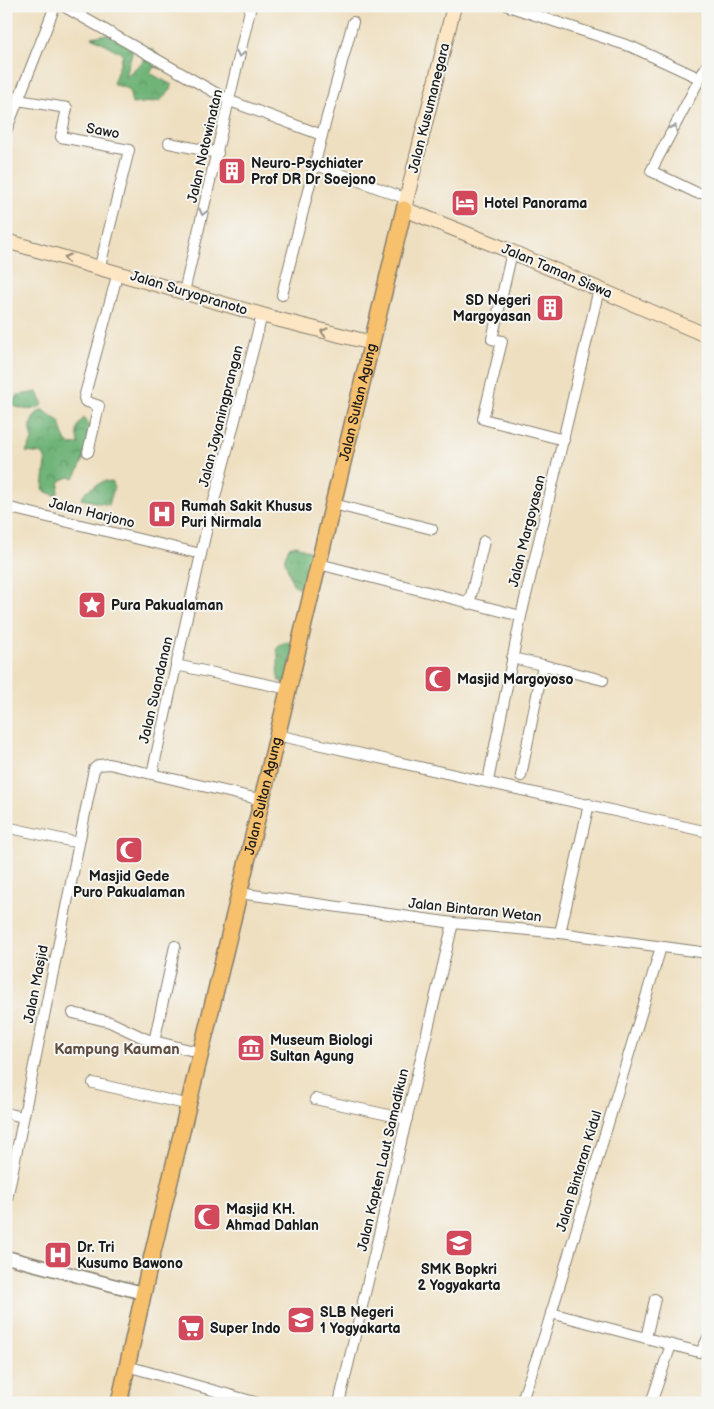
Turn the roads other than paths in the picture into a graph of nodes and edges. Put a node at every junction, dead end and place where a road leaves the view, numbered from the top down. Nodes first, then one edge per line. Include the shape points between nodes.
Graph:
1 (55, 6) edge
2 (62, 6) edge
3 (250, 6) edge
4 (454, 6) edge
5 (508, 6) edge
6 (354, 22) dead end
7 (708, 63) edge
8 (699, 78) junction
9 (18, 100) junction
10 (230, 101) junction
11 (6, 131) edge
12 (322, 135) junction
13 (169, 143) dead end
14 (218, 153) junction
15 (314, 164) junction
16 (708, 193) edge
17 (405, 204) junction
18 (6, 241) edge
19 (512, 252) junction
20 (100, 266) junction
21 (118, 272) junction
22 (599, 289) junction
23 (184, 292) junction
24 (282, 295) dead end
25 (262, 315) junction
26 (708, 336) edge
27 (372, 344) junction
28 (564, 440) junction
29 (88, 452) dead end
30 (333, 504) junction
31 (6, 507) edge
32 (432, 529) dead end
33 (484, 541) dead end
34 (201, 554) junction
35 (319, 564) junction
36 (469, 604) junction
37 (520, 616) junction
38 (512, 658) junction
39 (176, 665) junction
40 (543, 665) junction
41 (603, 680) dead end
42 (289, 689) junction
43 (278, 735) junction
44 (152, 774) junction
45 (521, 776) dead end
46 (488, 781) junction
47 (262, 800) junction
48 (589, 804) junction
49 (6, 827) edge
50 (708, 832) edge
51 (79, 843) junction
52 (240, 893) junction
53 (453, 923) junction
54 (560, 933) junction
55 (175, 946) dead end
56 (661, 947) junction
57 (708, 953) edge
58 (73, 1013) dead end
59 (154, 1042) junction
60 (202, 1053) junction
61 (93, 1083) dead end
62 (315, 1098) dead end
63 (190, 1105) junction
64 (6, 1113) edge
65 (23, 1117) junction
66 (407, 1119) junction
67 (6, 1204) edge
68 (6, 1257) edge
69 (143, 1293) junction
70 (655, 1299) dead end
71 (551, 1313) junction
72 (646, 1338) junction
73 (708, 1338) edge
74 (671, 1345) junction
75 (127, 1366) junction
76 (122, 1384) junction
77 (108, 1403) edge
78 (120, 1403) edge
79 (258, 1403) edge
80 (339, 1403) edge
81 (520, 1403) edge
82 (651, 1403) edge

1 - 9 street
2 - 10 street
3 -> 10 street, Jalan Notowinatan
4 - 17 main road, Jalan Kusumanegara
5 - 8 street via 632,47
6 - 12 street
7 - 8 street
16 -> 8 street via 697,193 651,171
9 - 11 street
9 - 20 street, Sawo via 67,108 61,137 130,150
10 - 12 street
10 - 14 street, Jalan Notowinatan
12 - 15 street
13 - 14 street
14 -> 23 street, Jalan Notowinatan
15 - 17 street
15 - 24 street
17 - 19 main road, Jalan Taman Siswa
17 - 27 main road, Jalan Sultan Agung
20 -> 18 main road, Jalan Suryopranoto
19 - 22 main road, Jalan Taman Siswa
19 - 28 street via 492,339 502,342 483,419
20 - 21 main road, Jalan Suryopranoto
21 - 23 main road, Jalan Suryopranoto
21 - 29 street via 84,398 85,402 99,406
22 - 26 main road, Jalan Taman Siswa
22 - 28 street, Jalan Margoyasan
23 - 25 main road, Jalan Suryopranoto
27 -> 25 main road, Jalan Suryopranoto
25 - 34 street, Jalan Jayaningprangan
27 - 30 main road, Jalan Sultan Agung
28 - 37 street, Jalan Margoyasan
30 - 32 street
30 - 35 main road, Jalan Sultan Agung
31 - 34 street, Jalan Harjono
33 - 36 street
34 - 39 street, Jalan Suandanan
35 - 36 street
35 - 42 main road, Jalan Sultan Agung
36 - 37 street
37 - 38 street, Jalan Margoyasan
38 - 40 street
38 - 46 street, Jalan Margoyasan
39 - 42 street
39 - 44 street, Jalan Suandanan
40 - 41 street
40 - 45 street
42 - 43 main road, Jalan Sultan Agung
43 - 46 street
43 - 47 main road, Jalan Sultan Agung
44 - 47 street
44 - 51 street, Jalan Masjid via 109,764 94,769
46 - 48 street
47 - 52 main road, Jalan Sultan Agung
48 - 50 street
48 - 54 street
49 - 51 street
51 - 65 street, Jalan Masjid
52 - 53 street, Jalan Bintaran Wetan
52 - 60 main road, Jalan Sultan Agung
53 - 54 street, Jalan Bintaran Wetan
53 - 66 street, Jalan Kapten Laut Samadikun
54 - 56 street, Jalan Bintaran Wetan
55 - 59 street
56 - 57 street, Jalan Bintaran Wetan
56 - 71 street, Jalan Bintaran Kidul
58 - 59 street via 110,1022
59 - 60 street
60 - 63 main road, Jalan Sultan Agung
61 - 63 street
62 - 66 street
63 - 69 main road, Jalan Sultan Agung
64 - 65 street
65 - 67 street, Jalan Masjid
66 - 80 street, Jalan Kapten Laut Samadikun
68 - 69 street
69 - 75 main road, Jalan Sultan Agung
70 - 72 street
71 - 72 street
71 - 81 street, Jalan Bintaran Kidul
72 - 74 street
73 - 74 street via 699,1352
74 - 82 street
75 - 76 main road, Jalan Sultan Agung
75 - 79 street
76 - 77 main road, Jalan Sultan Agung
76 - 78 main road, Jalan Sultan Agung

